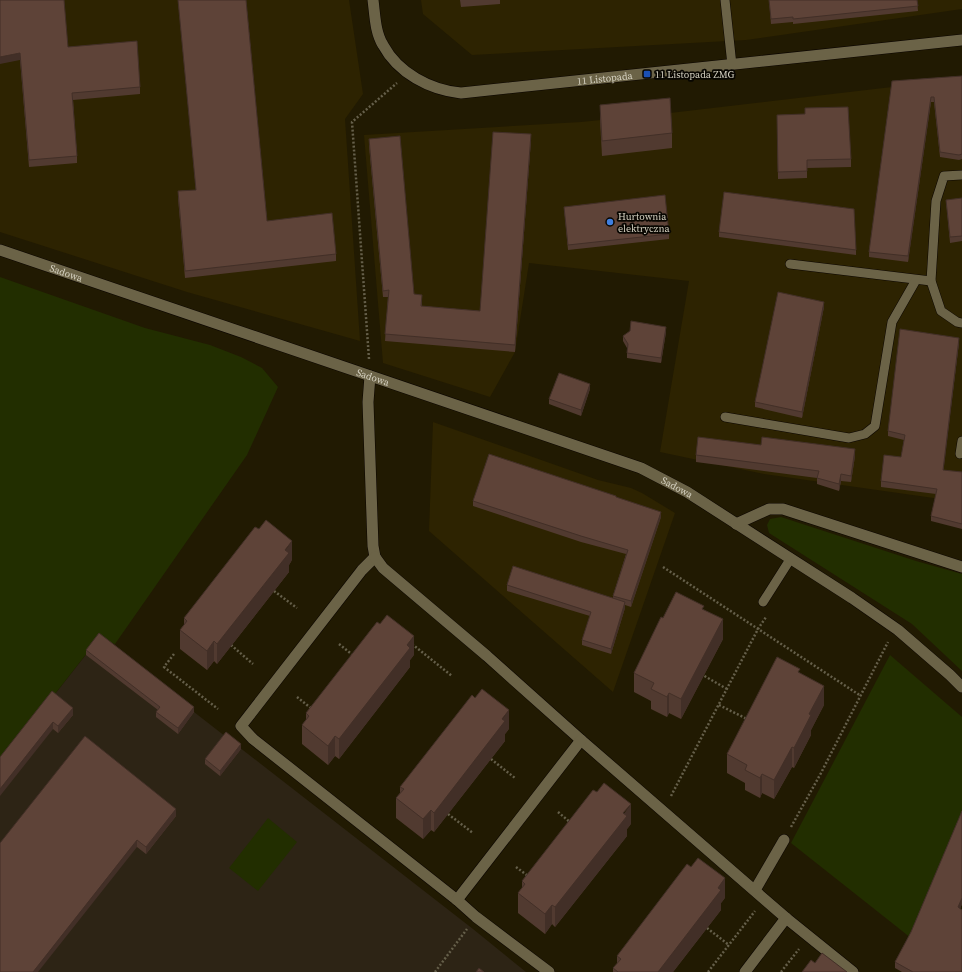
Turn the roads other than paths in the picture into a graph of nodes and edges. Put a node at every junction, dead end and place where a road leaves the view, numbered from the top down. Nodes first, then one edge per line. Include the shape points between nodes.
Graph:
1 (373, 0) edge
2 (725, 0) edge
3 (962, 40) edge
4 (732, 65) junction
5 (962, 175) edge
6 (0, 250) edge
7 (790, 264) dead end
8 (916, 280) junction
9 (931, 281) junction
10 (962, 323) edge
11 (370, 376) junction
12 (725, 417) dead end
13 (962, 441) edge
14 (960, 454) dead end
15 (736, 524) junction
16 (374, 557) junction
17 (791, 558) junction
18 (962, 567) edge
19 (762, 602) dead end
20 (962, 687) edge
21 (581, 740) junction
22 (784, 840) road end
23 (755, 890) junction
24 (457, 900) junction
25 (786, 918) junction
26 (549, 972) edge
27 (745, 972) edge
28 (853, 972) edge

1 - 4 street, 11 Listopada via 378,35 394,60 407,73 431,86 453,93
2 - 4 lane
3 - 4 street, 11 Listopada
5 - 9 lane via 944,176 936,201
6 - 11 street, Sadowa
7 - 8 lane
8 - 9 lane
8 - 12 lane via 892,322 875,426 865,434 849,438
9 - 10 lane via 941,311
11 - 15 street, Sadowa via 641,468 688,492
11 - 16 street via 368,402
13 - 14 lane
15 - 17 street, Sadowa
15 - 18 street via 769,509 783,509
16 - 21 street via 383,568
16 - 24 street via 241,726 253,739
17 - 19 lane
17 - 20 street, Sadowa via 898,630
21 - 23 street
21 - 24 street
22 - 23 street
23 - 25 street
24 - 26 street
25 - 27 street
25 - 28 street

